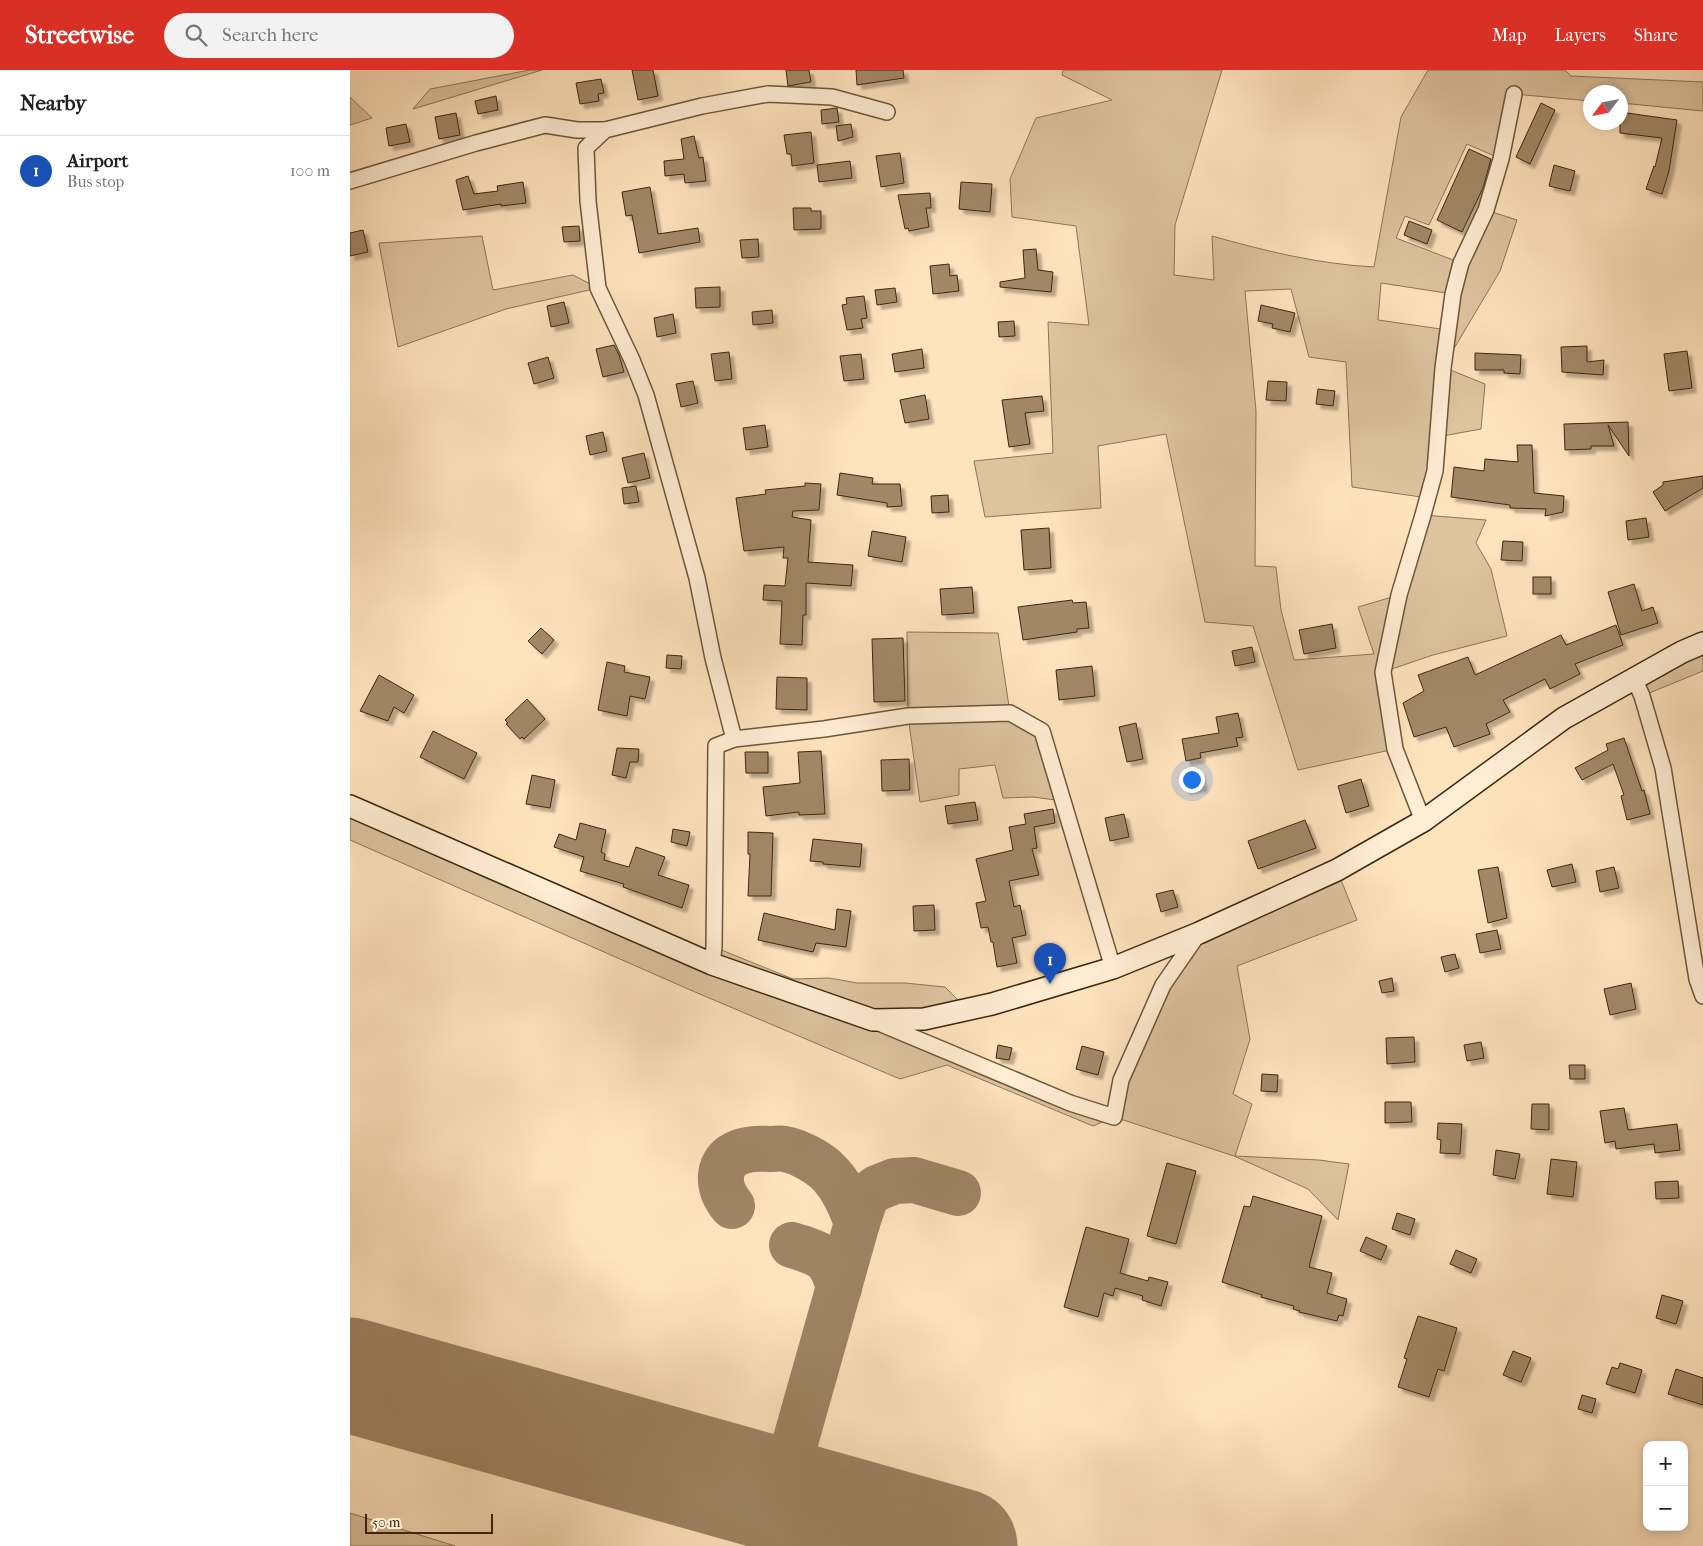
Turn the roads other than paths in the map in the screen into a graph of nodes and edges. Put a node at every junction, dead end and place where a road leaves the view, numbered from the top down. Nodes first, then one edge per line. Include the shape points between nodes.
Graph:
1 (1514, 94) dead end
2 (887, 112) dead end
3 (605, 130) junction
4 (350, 181) edge
5 (1703, 643) edge
6 (1634, 678) junction
7 (734, 740) junction
8 (350, 806) edge
9 (1423, 821) junction
10 (1199, 933) junction
11 (712, 964) junction
12 (1113, 968) junction
13 (1703, 996) edge
14 (873, 1020) junction

1 - 9 street via 1502,158 1488,201 1461,263 1453,294 1435,471 1399,595 1383,672 1394,749
2 - 3 street via 832,98 768,94 702,106
3 - 4 street via 545,125
3 - 7 street via 586,148 588,201 598,288 646,395 697,578
5 - 6 main road
6 - 9 main road via 1564,718
6 - 13 street via 1664,768
7 - 11 street via 716,746
7 - 12 street via 908,716 964,714 1010,713 1042,731
8 - 11 main road
9 - 10 main road via 1337,870
10 - 12 main road
10 - 14 street via 1163,984 1121,1080 1114,1117 1070,1103
11 - 14 main road
12 - 14 main road via 968,1010 924,1019

